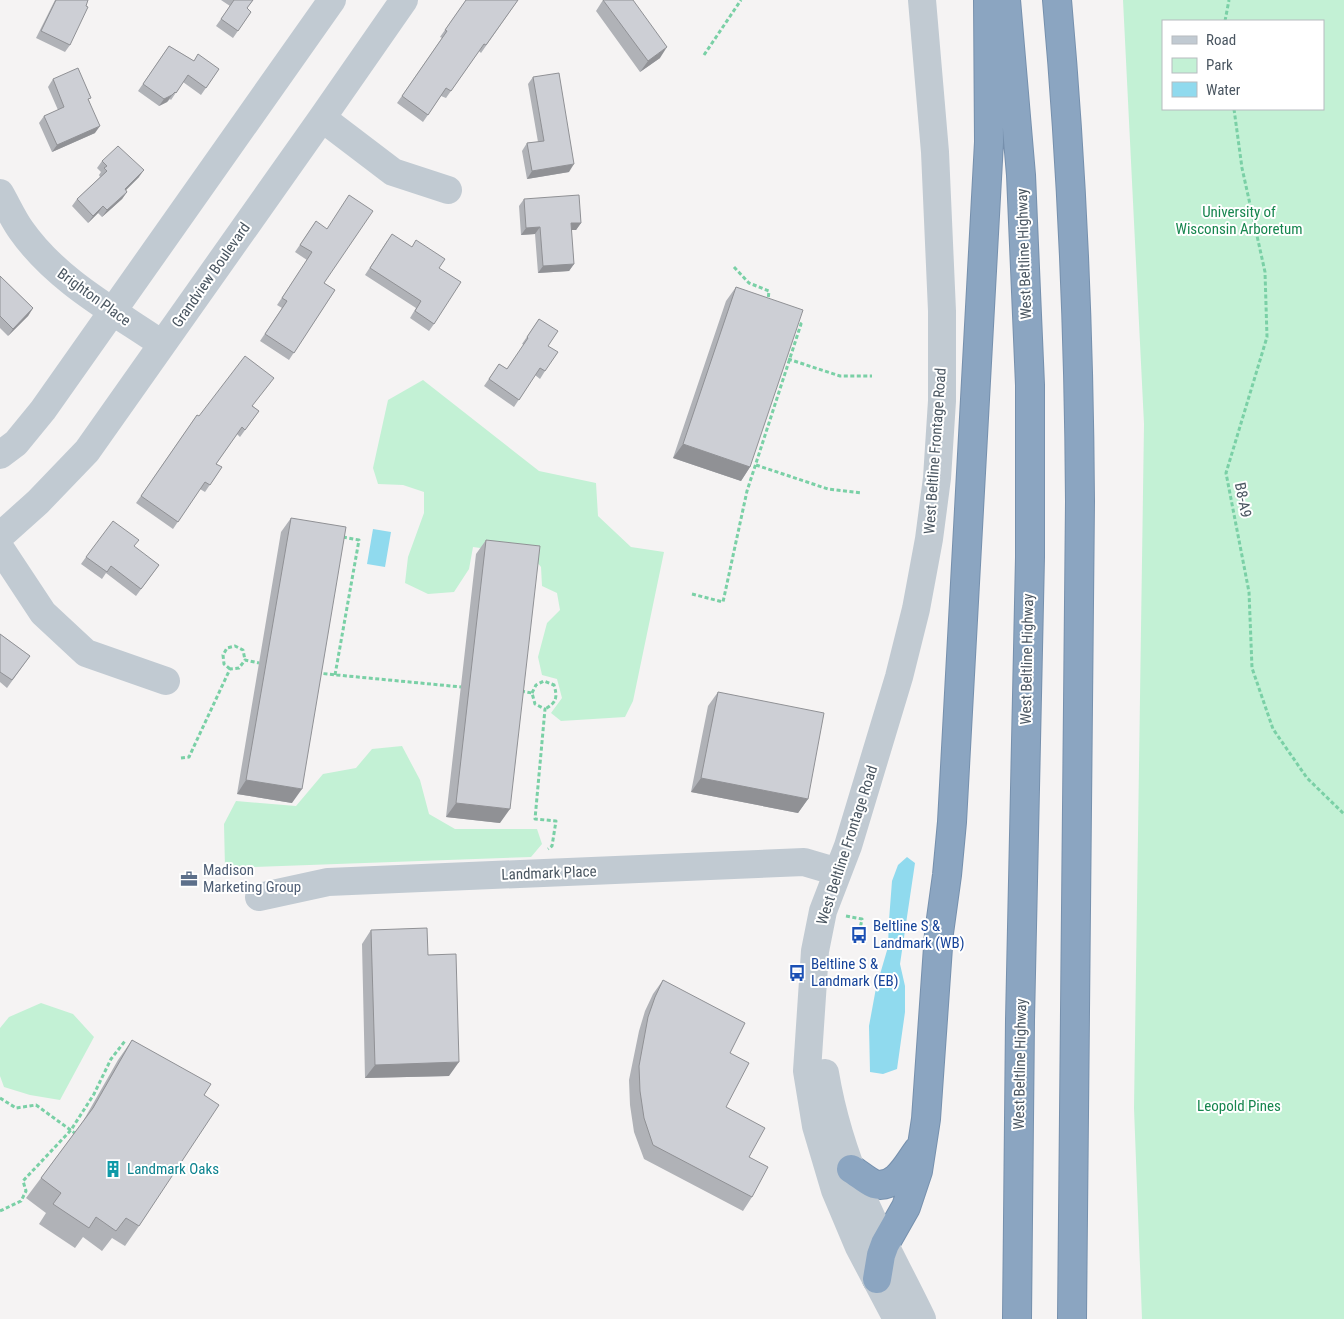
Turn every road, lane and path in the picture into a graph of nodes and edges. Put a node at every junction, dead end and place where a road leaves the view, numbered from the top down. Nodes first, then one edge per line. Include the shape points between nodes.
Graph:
1 (332, 0) edge
2 (404, 0) edge
3 (741, 0) edge
4 (922, 0) edge
5 (988, 0) edge
6 (1006, 0) edge
7 (1056, 0) edge
8 (1229, 0) edge
9 (1225, 20) edge
10 (704, 55) dead end
11 (1234, 110) edge
12 (322, 118) junction
13 (448, 190) dead end
14 (0, 193) edge
15 (734, 268) dead end
16 (768, 301) edge
17 (113, 311) junction
18 (792, 321) edge
19 (162, 344) junction
20 (783, 357) edge
21 (789, 359) junction
22 (872, 376) dead end
23 (0, 455) edge
24 (756, 465) junction
25 (862, 493) dead end
26 (0, 536) edge
27 (334, 536) edge
28 (0, 548) edge
29 (692, 594) dead end
30 (245, 660) junction
31 (259, 663) dead end
32 (230, 669) junction
33 (314, 673) edge
34 (336, 675) junction
35 (166, 681) dead end
36 (461, 687) dead end
37 (515, 690) edge
38 (532, 693) junction
39 (545, 709) junction
40 (181, 758) dead end
41 (1344, 814) edge
42 (838, 872) junction
43 (536, 873) junction
44 (259, 897) dead end
45 (810, 1037) junction
46 (125, 1040) dead end
47 (1075, 1093) junction
48 (0, 1098) edge
49 (71, 1130) junction
50 (76, 1134) edge
51 (921, 1144) junction
52 (851, 1169) junction
53 (0, 1211) edge
54 (885, 1244) junction
55 (877, 1279) junction
56 (897, 1319) edge
57 (922, 1319) edge
58 (1017, 1319) edge
59 (1072, 1319) edge
60 (1088, 1319) edge

1 - 17 street
2 - 12 street, Grandview Boulevard
3 - 10 path
4 - 42 street, West Beltline Frontage Road via 935,152 942,311 942,401 937,478 918,600 899,677
5 - 51 highway via 989,142 952,822 939,933 926,1119
6 - 58 highway, West Beltline Highway via 1021,175 1030,385
7 - 47 highway via 1066,104 1079,367
8 - 9 path
11 - 41 path, B8-A9 via 1242,168 1265,272 1267,328 1226,473 1249,592 1252,668 1273,729 1307,778
12 - 13 street via 393,172
12 - 19 street, Grandview Boulevard
14 - 17 street, Brighton Place via 20,230 46,261
15 - 16 path via 749,283 769,292
17 - 19 street, Brighton Place
17 - 23 street via 43,410 16,444
18 - 21 path via 801,324
19 - 26 street, Grandview Boulevard via 87,451
20 - 21 path
21 - 22 path via 840,376
21 - 24 path
24 - 25 path via 828,489
24 - 29 path via 747,491 723,602
27 - 34 path via 360,540
28 - 35 street via 43,613 86,652
30 - 31 path
30 - 32 path via 239,668
30 - 32 path via 243,650 235,646 227,648 222,655 224,664
32 - 40 path via 189,757
33 - 34 path
34 - 36 path
37 - 38 path
38 - 39 path via 535,704
38 - 39 path via 536,685 544,681 554,685 557,696 554,704
39 - 43 path via 535,819 556,821 552,846 538,856
42 - 43 street, Landmark Place via 804,862
42 - 45 street, West Beltline Frontage Road via 823,911 816,951
43 - 44 street, Landmark Place via 328,882
45 - 52 street, West Beltline Frontage Road via 824,1066 828,1092
45 - 55 street, West Beltline Frontage Road via 807,1071 816,1126 835,1190 859,1248
46 - 49 path
47 - 59 highway
47 - 60 highway
48 - 49 path via 16,1108 36,1105
49 - 50 path
49 - 53 path via 23,1181 26,1191 21,1201
51 - 52 highway via 896,1180 875,1184
51 - 54 highway via 918,1171 906,1207
52 - 54 street, West Beltline Frontage Road
54 - 55 highway
54 - 57 street, West Beltline Frontage Road
55 - 56 street, West Beltline Frontage Road

